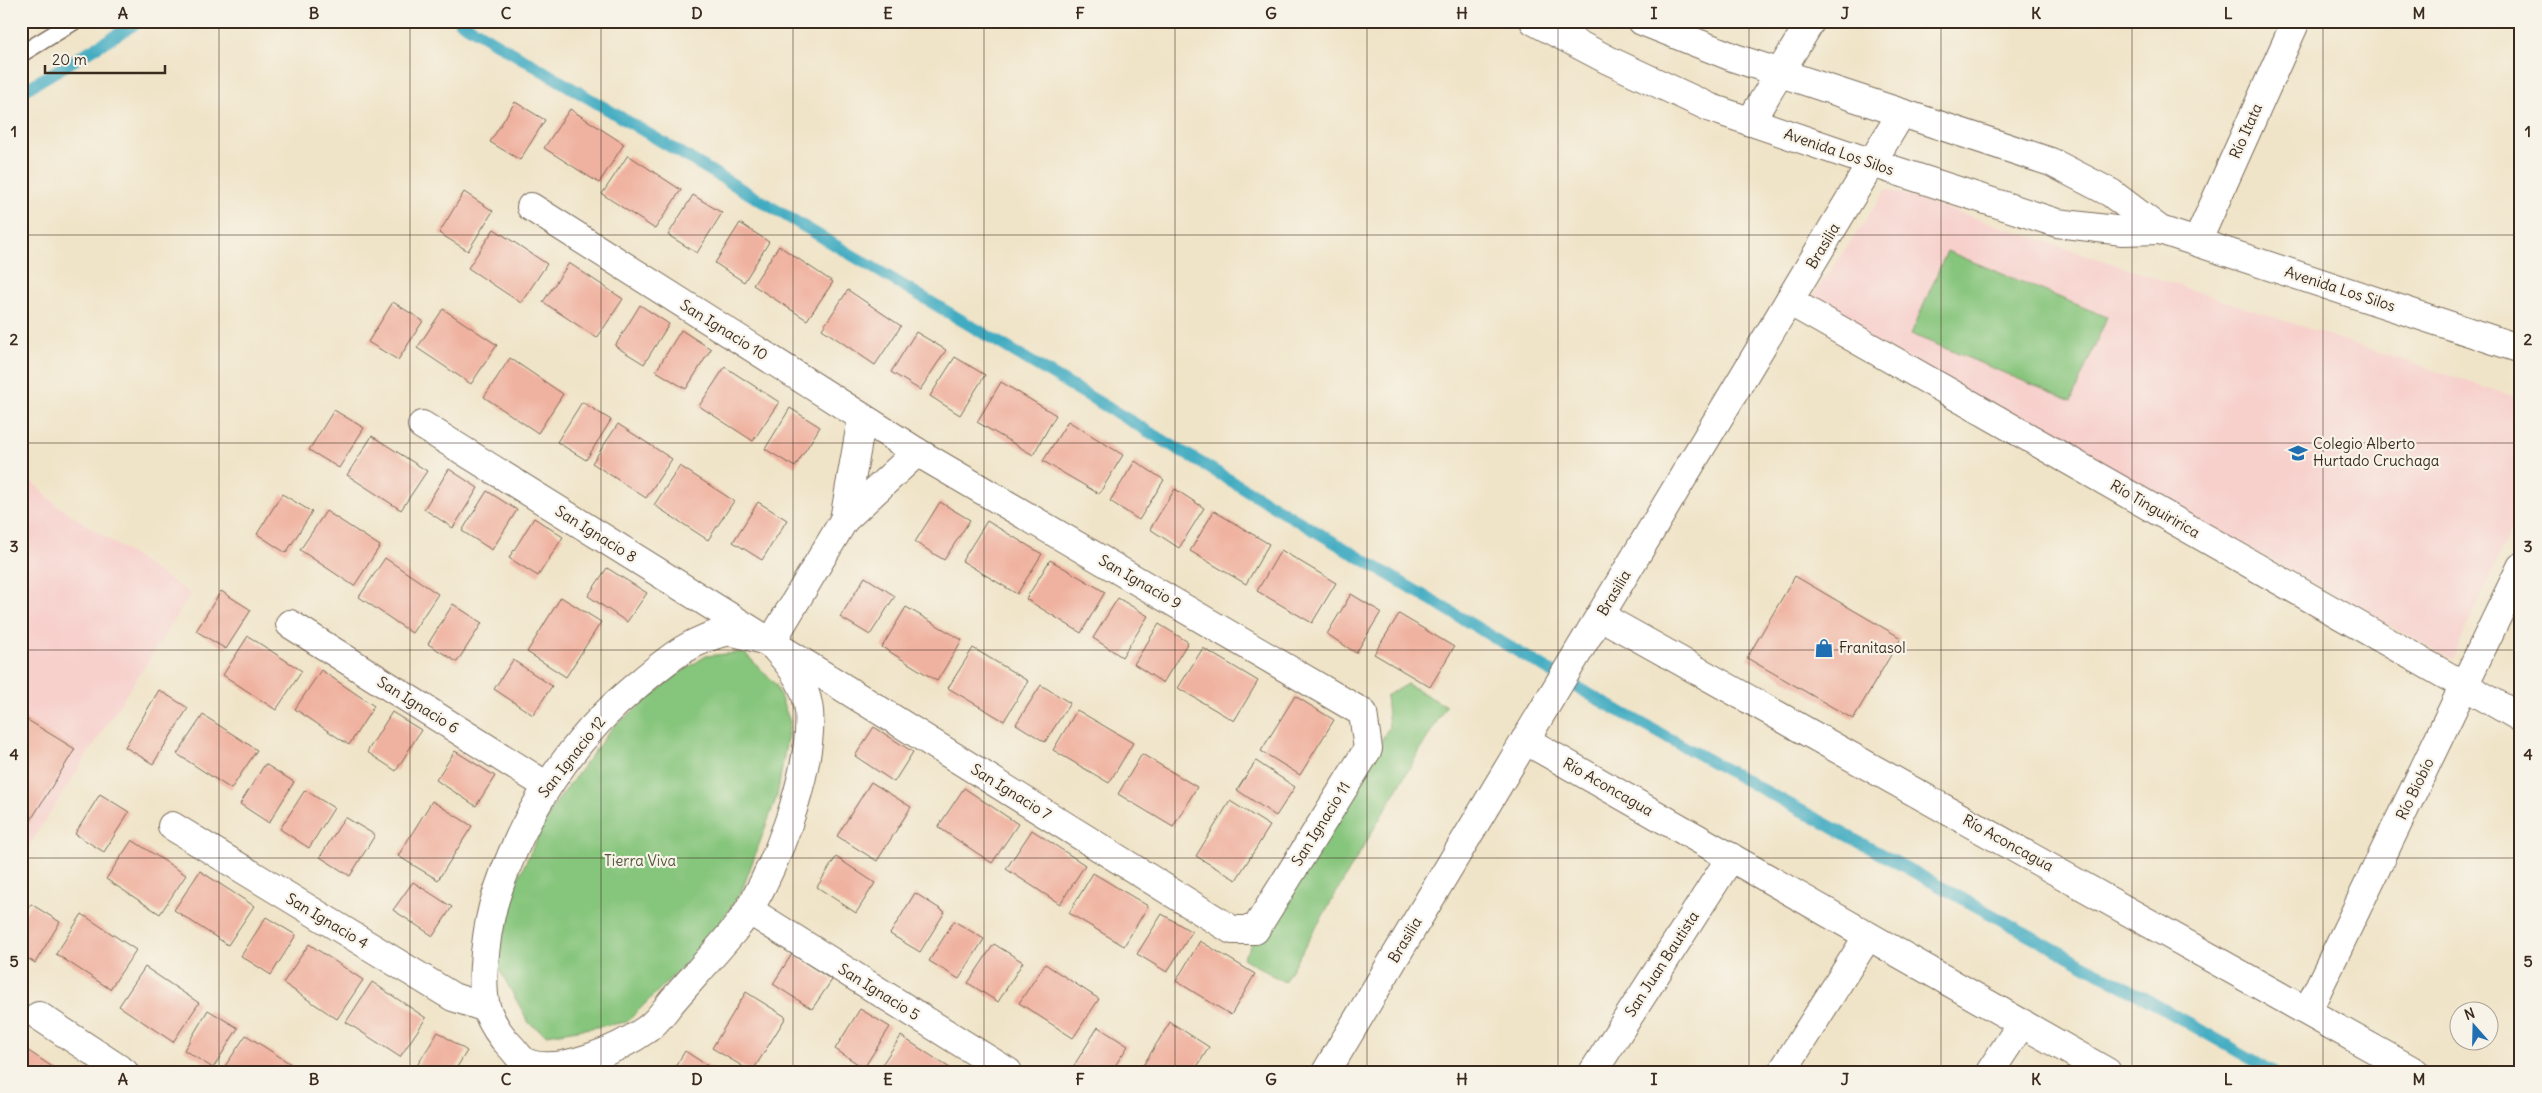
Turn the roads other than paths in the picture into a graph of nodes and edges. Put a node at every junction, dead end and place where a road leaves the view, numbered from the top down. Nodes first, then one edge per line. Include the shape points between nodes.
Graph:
1 (74, 21) edge
2 (1534, 21) edge
3 (1642, 21) edge
4 (1811, 21) edge
5 (2296, 21) edge
6 (21, 54) edge
7 (1781, 72) junction
8 (1901, 114) junction
9 (1750, 122) junction
10 (1872, 164) junction
11 (530, 207) dead end
12 (2160, 230) junction
13 (2197, 242) junction
14 (1790, 301) junction
15 (2521, 349) edge
16 (862, 418) junction
17 (422, 425) dead end
18 (917, 452) junction
19 (844, 520) junction
20 (2521, 567) edge
21 (290, 624) dead end
22 (1594, 626) junction
23 (770, 644) junction
24 (2464, 686) junction
25 (1363, 713) joint
26 (2521, 718) edge
27 (1525, 740) junction
28 (547, 786) junction
29 (172, 826) dead end
30 (1731, 857) junction
31 (750, 911) junction
32 (1255, 930) joint
33 (1868, 936) junction
34 (486, 1008) junction
35 (2308, 1010) junction
36 (39, 1016) dead end
37 (2022, 1023) junction
38 (521, 1067) edge
39 (569, 1069) edge
40 (124, 1072) edge
41 (1008, 1072) edge
42 (1326, 1072) edge
43 (1593, 1072) edge
44 (1782, 1072) edge
45 (1990, 1072) edge
46 (2107, 1072) edge
47 (2415, 1072) edge

1 - 6 lane
2 - 9 street, Avenida Los Silos via 1660,86
3 - 7 street, Avenida Los Silos
4 - 7 street
5 - 13 street, Río Itata
7 - 8 street, Avenida Los Silos
7 - 9 street
8 - 10 street, Brasilia
8 - 12 street, Avenida Los Silos via 2051,162 2111,193
9 - 10 street, Avenida Los Silos
10 - 12 street, Avenida Los Silos via 2057,223 2124,231
10 - 14 street, Brasilia
11 - 16 street, San Ignacio 10
12 - 13 street, Avenida Los Silos
13 - 15 street, Avenida Los Silos
14 - 22 street, Brasilia
14 - 24 street, Río Tinguiririca
16 - 18 street, San Ignacio 10
16 - 19 street
17 - 23 street, San Ignacio 8
18 - 19 street
18 - 25 street, San Ignacio 9
19 - 23 street
20 - 24 street, Río Biobío
21 - 28 street, San Ignacio 6
22 - 27 street, Brasilia
22 - 35 street, Río Aconcagua
23 - 28 street, San Ignacio 12 via 730,631 707,636 673,655 619,700 586,734
23 - 31 street, San Ignacio 12 via 800,680 809,710 808,741 788,823 766,881
23 - 32 street, San Ignacio 7 via 1232,930
24 - 26 street, Río Tinguiririca
24 - 35 street, Río Biobío
25 - 32 street, San Ignacio 11 via 1368,749
27 - 30 street, Río Aconcagua
27 - 42 street, Brasilia
28 - 34 street, San Ignacio 12 via 525,824 496,894 487,932 484,969
29 - 34 street, San Ignacio 4 via 453,997
30 - 33 street, Río Aconcagua
30 - 43 street, San Juan Bautista
31 - 39 street, San Ignacio 12 via 648,1028
31 - 41 street, San Ignacio 5
33 - 37 street, Río Aconcagua
33 - 44 street
34 - 38 street, San Ignacio 12
35 - 47 street, Río Aconcagua
36 - 40 street
37 - 45 street
37 - 46 street, Río Aconcagua
38 - 39 street, San Ignacio 12

